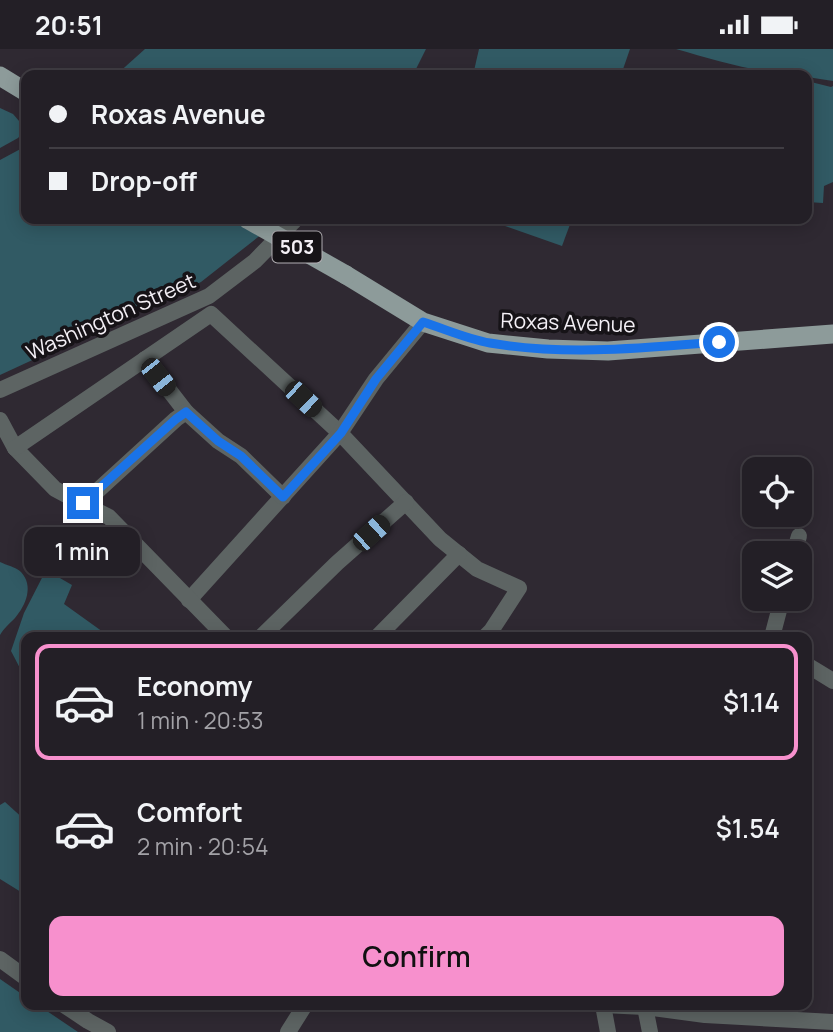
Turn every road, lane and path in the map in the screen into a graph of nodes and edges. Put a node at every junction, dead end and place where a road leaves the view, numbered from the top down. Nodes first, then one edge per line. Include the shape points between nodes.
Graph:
1 (0, 76) edge
2 (21, 89) edge
3 (256, 224) edge
4 (291, 224) edge
5 (423, 322) junction
6 (833, 334) edge
7 (145, 359) junction
8 (0, 390) edge
9 (186, 412) junction
10 (0, 420) edge
11 (341, 433) junction
12 (15, 448) junction
13 (283, 497) junction
14 (405, 502) junction
15 (83, 503) junction
16 (799, 535) dead end
17 (797, 541) edge
18 (459, 554) junction
19 (189, 600) junction
20 (779, 611) edge
21 (221, 632) edge
22 (266, 632) edge
23 (382, 632) edge
24 (490, 632) edge
25 (773, 632) edge
26 (812, 668) edge
27 (833, 681) edge
28 (0, 960) edge
29 (21, 975) edge
30 (72, 1010) edge
31 (303, 1010) edge
32 (604, 1010) edge
33 (646, 1010) edge
34 (656, 1010) edge
35 (833, 1022) edge
36 (706, 1024) edge
37 (108, 1032) edge
38 (288, 1032) edge
39 (608, 1032) edge
40 (650, 1032) edge

1 - 2 main road
3 - 5 main road, Roxas Avenue / 503, bridge
4 - 8 street, Washington Street via 255,261 209,296
5 - 6 main road, Roxas Avenue / 503 via 488,343 608,351
5 - 11 street via 376,379
7 - 9 street
7 - 11 street via 211,314
7 - 12 street
9 - 13 street
9 - 15 street
10 - 12 street
11 - 13 street
11 - 14 street
12 - 15 street via 55,489
13 - 19 street
14 - 18 street
14 - 22 street
15 - 19 street via 109,517
16 - 17 street
18 - 23 street
18 - 24 street via 477,569 519,588
19 - 21 street
20 - 25 street
26 - 27 street
28 - 29 street
30 - 37 street
31 - 38 street
32 - 39 street
33 - 40 street
34 - 36 street
35 - 36 street

